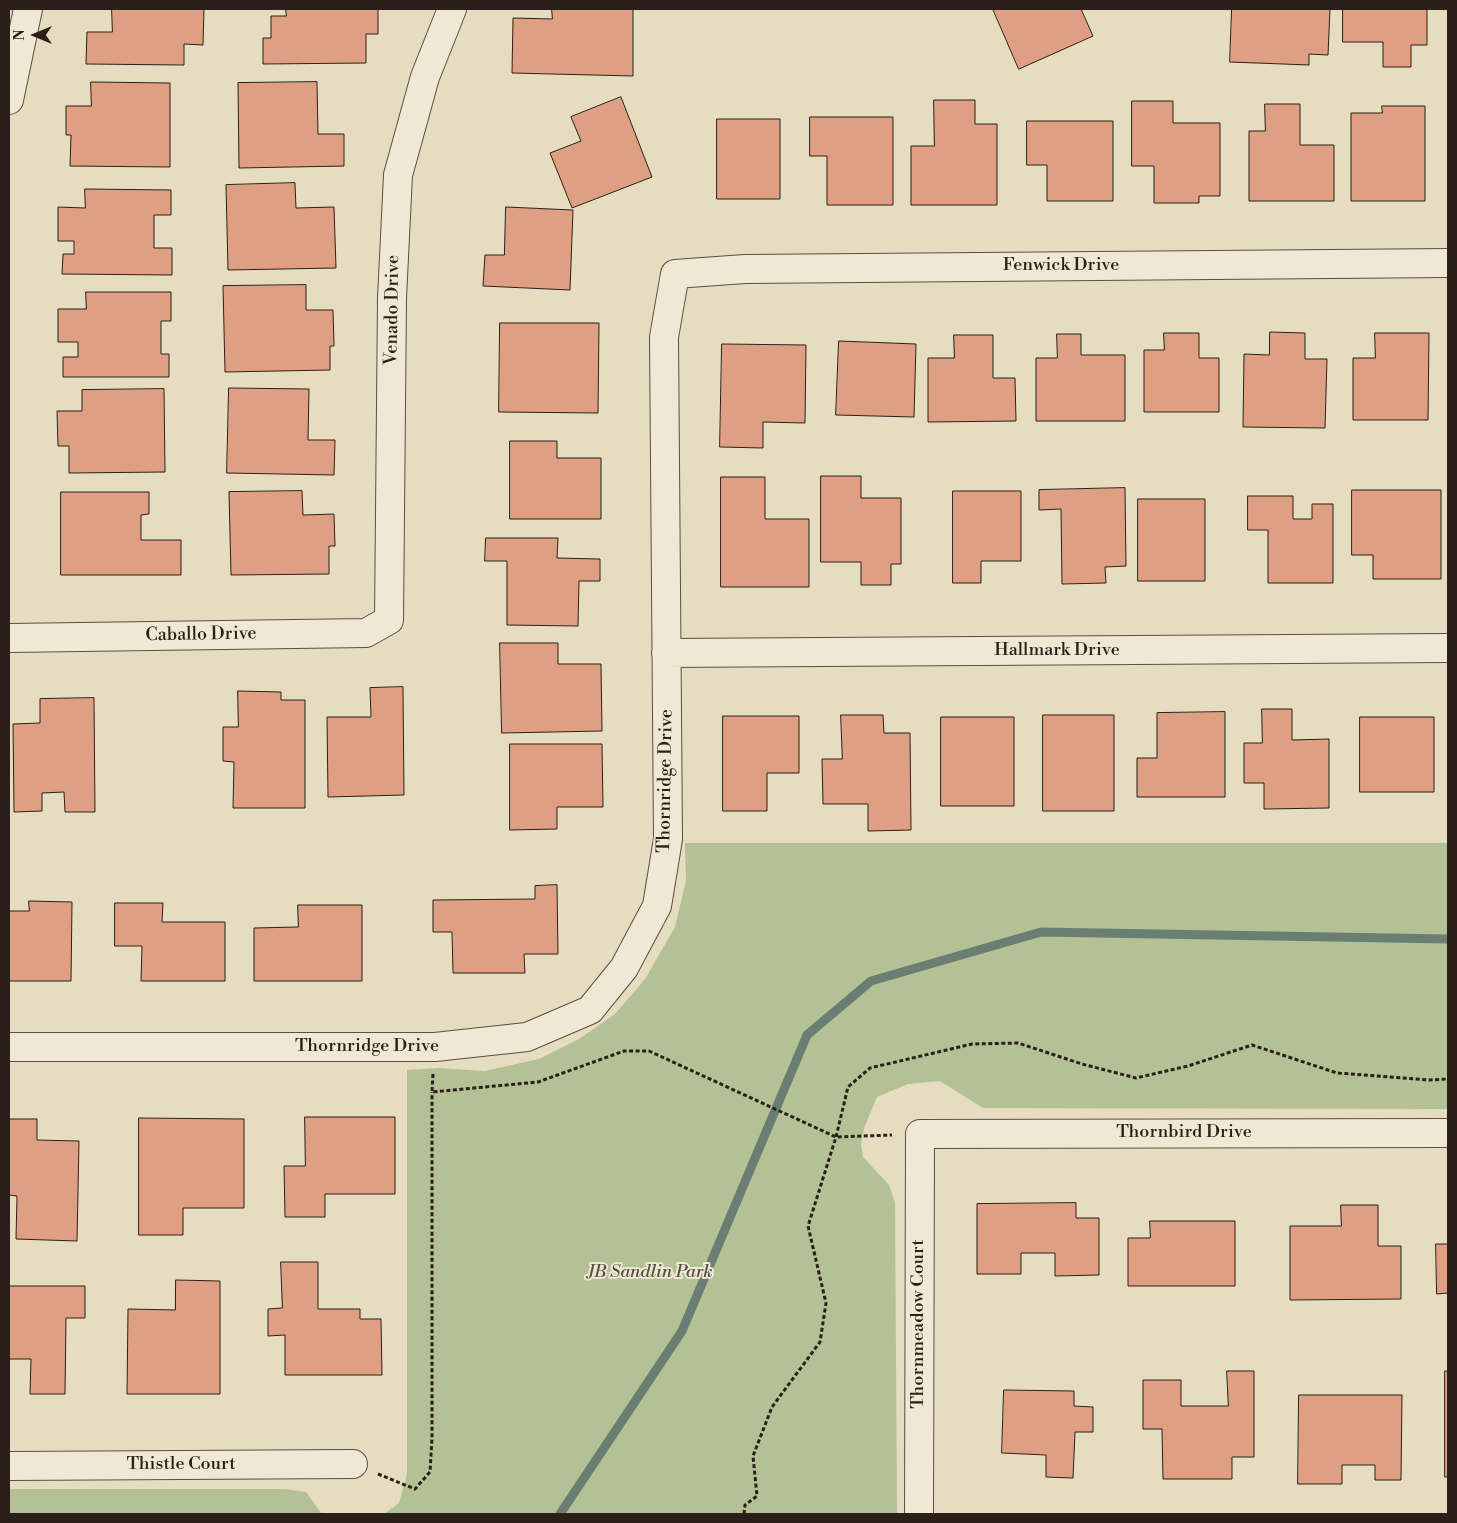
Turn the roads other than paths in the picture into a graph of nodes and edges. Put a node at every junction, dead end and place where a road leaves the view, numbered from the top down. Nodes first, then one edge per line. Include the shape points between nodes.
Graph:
1 (28, 9) edge
2 (452, 9) edge
3 (9, 100) edge
4 (1448, 263) edge
5 (675, 274) joint
6 (389, 620) joint
7 (9, 638) edge
8 (1448, 648) edge
9 (666, 653) junction
10 (9, 1047) edge
11 (1448, 1133) edge
12 (920, 1134) joint
13 (353, 1464) road end
14 (9, 1466) edge
15 (918, 1514) edge

1 - 3 street
2 - 6 street, Venado Drive via 425,77 398,175 392,298
4 - 5 street, Fenwick Drive via 745,269
5 - 9 street, Thornridge Drive via 664,337
6 - 7 street, Caballo Drive via 366,633
8 - 9 street, Hallmark Drive
9 - 10 street, Thornridge Drive via 668,839 657,906 624,968 590,1010 527,1037 435,1047
11 - 12 street, Thornbird Drive
12 - 15 street, Thornmeadow Court
13 - 14 street, Thistle Court

